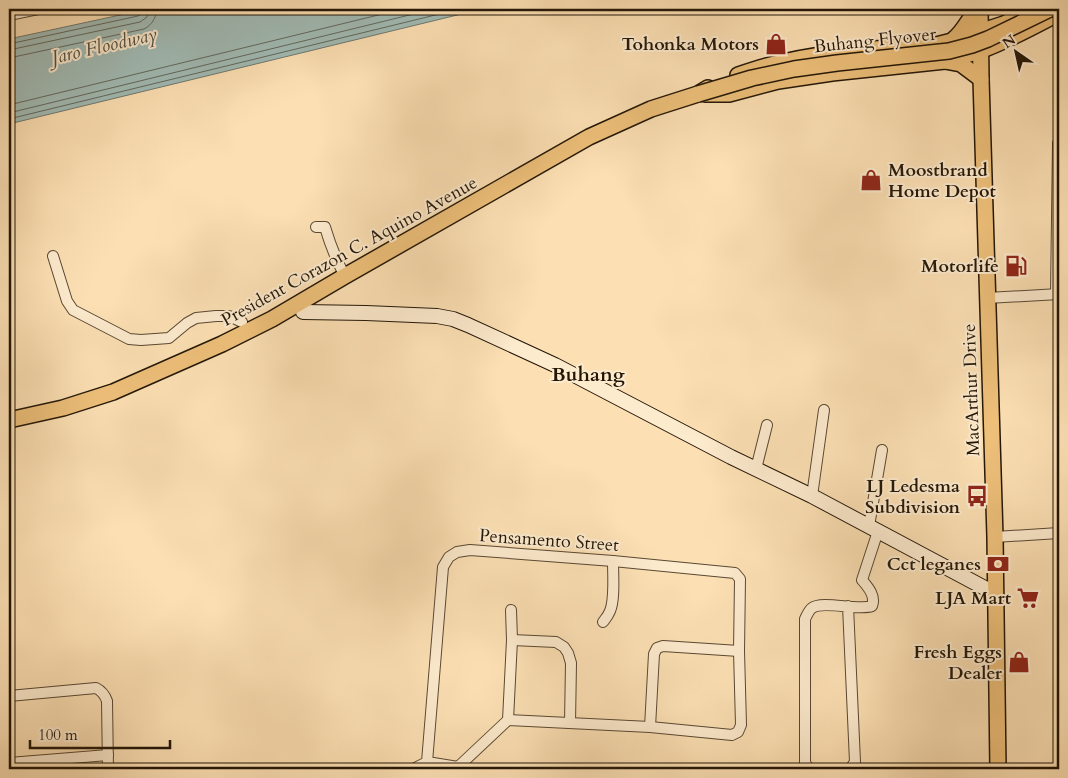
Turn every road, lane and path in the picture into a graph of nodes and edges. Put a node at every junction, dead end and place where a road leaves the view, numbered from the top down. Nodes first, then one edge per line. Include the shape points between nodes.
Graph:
1 (38, 9) edge
2 (979, 9) edge
3 (987, 9) edge
4 (1032, 9) edge
5 (1050, 9) edge
6 (1059, 13) edge
7 (9, 15) edge
8 (1018, 16) junction
9 (981, 30) junction
10 (1008, 39) junction
11 (952, 41) junction
12 (981, 50) junction
13 (945, 61) junction
14 (981, 79) junction
15 (698, 94) junction
16 (1059, 142) edge
17 (316, 227) dead end
18 (53, 256) dead end
19 (345, 276) junction
20 (1058, 294) edge
21 (987, 298) junction
22 (304, 312) joint
23 (268, 321) junction
24 (242, 322) joint
25 (824, 410) dead end
26 (9, 420) edge
27 (767, 425) dead end
28 (882, 450) dead end
29 (756, 469) junction
30 (812, 496) junction
31 (874, 528) junction
32 (1059, 533) edge
33 (995, 536) junction
34 (613, 561) junction
35 (996, 594) junction
36 (848, 606) junction
37 (511, 610) dead end
38 (603, 622) dead end
39 (512, 640) junction
40 (738, 651) junction
41 (9, 696) edge
42 (508, 720) junction
43 (570, 723) junction
44 (650, 727) junction
45 (108, 755) junction
46 (427, 762) junction
47 (9, 763) edge
48 (459, 768) edge
49 (108, 769) edge
50 (413, 769) edge
51 (998, 769) edge

1 - 7 street
2 - 9 main road, MacArthur Drive
2 - 11 main road
3 - 8 main road via 998,18 1007,20
4 - 8 main road, President Corazon C. Aquino Avenue
5 - 15 main road, Buhang Flyover, bridge via 988,39 949,51 794,69
6 - 10 main road, President Corazon C. Aquino Avenue
8 - 9 main road, President Corazon C. Aquino Avenue via 1004,24
9 - 11 main road, President Corazon C. Aquino Avenue
9 - 12 main road, MacArthur Drive
10 - 12 main road, President Corazon C. Aquino Avenue
10 - 14 main road via 994,53
11 - 15 main road, President Corazon C. Aquino Avenue via 841,52 781,62 725,79
12 - 13 main road, President Corazon C. Aquino Avenue
12 - 14 main road, MacArthur Drive
13 - 14 main road via 961,64
13 - 15 main road, President Corazon C. Aquino Avenue via 810,76 729,94
14 - 21 main road, MacArthur Drive
15 - 19 main road, President Corazon C. Aquino Avenue via 651,109 589,138
16 - 20 street
17 - 19 street via 325,227
18 - 24 street via 67,301 73,310 129,339 169,338 196,318 229,316
19 - 23 main road, President Corazon C. Aquino Avenue
20 - 21 street
21 - 33 main road, MacArthur Drive
22 - 23 main road
22 - 29 street via 453,319 555,365
23 - 24 main road
23 - 26 main road, President Corazon C. Aquino Avenue via 113,392
25 - 30 street
27 - 29 street
28 - 31 street
29 - 30 street
30 - 31 street
31 - 35 street
31 - 36 street via 858,580 872,595 874,603 866,608
32 - 33 street
33 - 35 main road, MacArthur Drive
34 - 38 street via 611,608
34 - 40 street, Pensamento Street via 735,573 740,579
34 - 46 street, Pensamento Street via 470,550 449,557 443,567
35 - 51 main road, MacArthur Drive
36 - 36 street via 855,762 850,768 811,769 805,764 805,619 811,608
37 - 39 street
39 - 42 street
39 - 43 street via 556,642 564,647 571,663
40 - 44 street via 657,648
40 - 44 street via 741,725 738,732 732,735
41 - 45 street via 100,690 107,702
42 - 43 street
42 - 48 street
43 - 44 street
45 - 47 street
45 - 49 street
46 - 48 street
46 - 50 street

